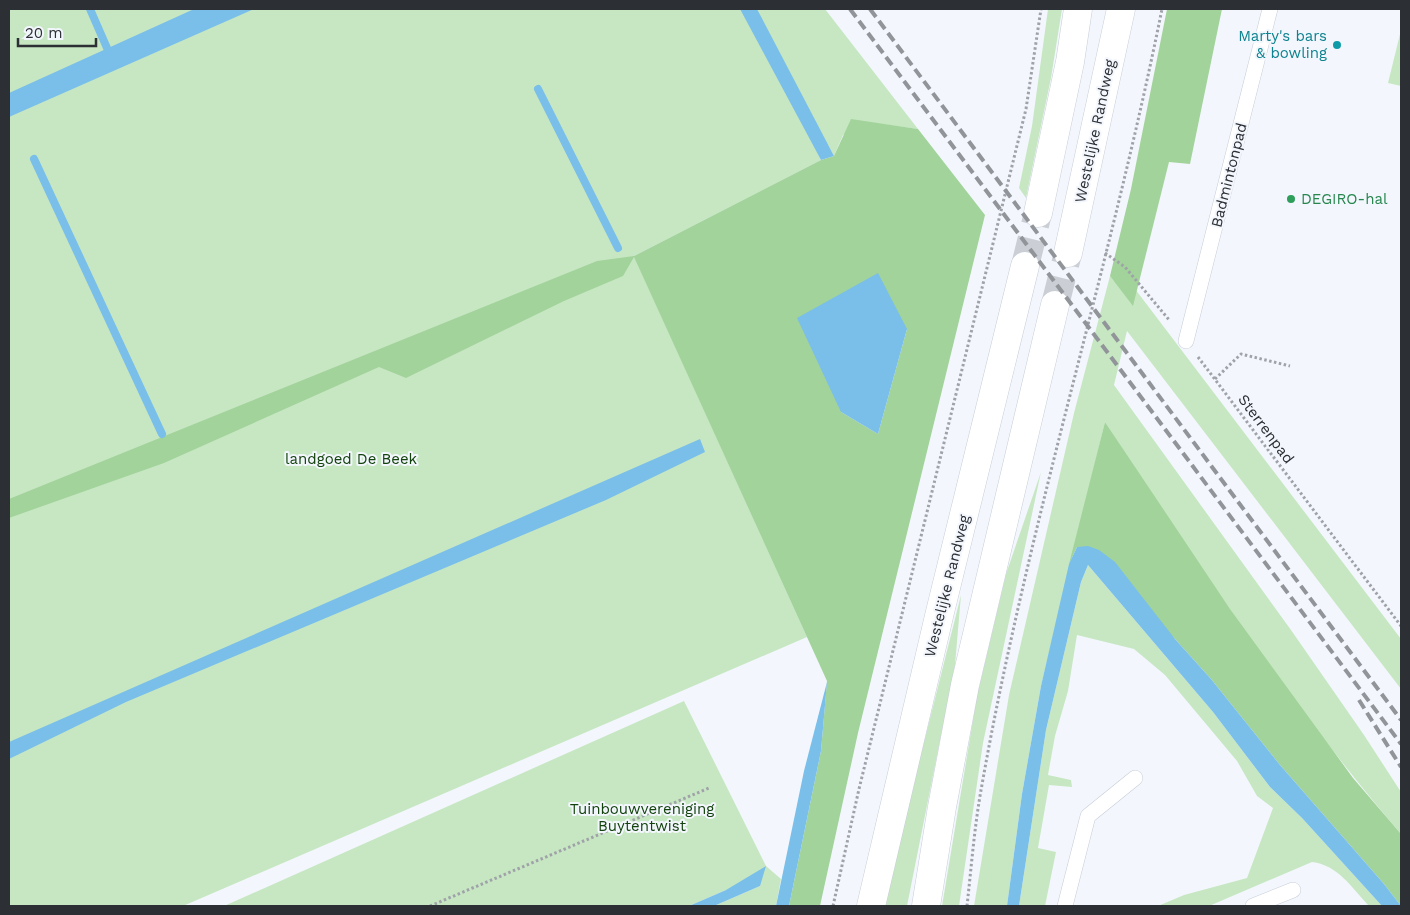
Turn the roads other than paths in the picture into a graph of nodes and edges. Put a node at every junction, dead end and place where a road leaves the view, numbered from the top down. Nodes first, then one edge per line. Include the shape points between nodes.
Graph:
1 (1078, 9) edge
2 (1121, 9) edge
3 (1270, 9) edge
4 (1038, 213) tunnel mouth
5 (1068, 253) tunnel mouth
6 (1025, 266) tunnel mouth
7 (1055, 305) tunnel mouth
8 (1186, 341) road end
9 (1135, 778) dead end
10 (1293, 890) dead end
11 (870, 906) edge
12 (926, 906) edge
13 (1065, 906) edge
14 (1253, 906) edge

1 - 4 main road
2 - 5 main road, Westelijke Randweg
3 - 8 lane, Badmintonpad
6 - 11 main road, Westelijke Randweg
7 - 12 main road via 965,685
9 - 13 lane via 1088,816
10 - 14 lane

